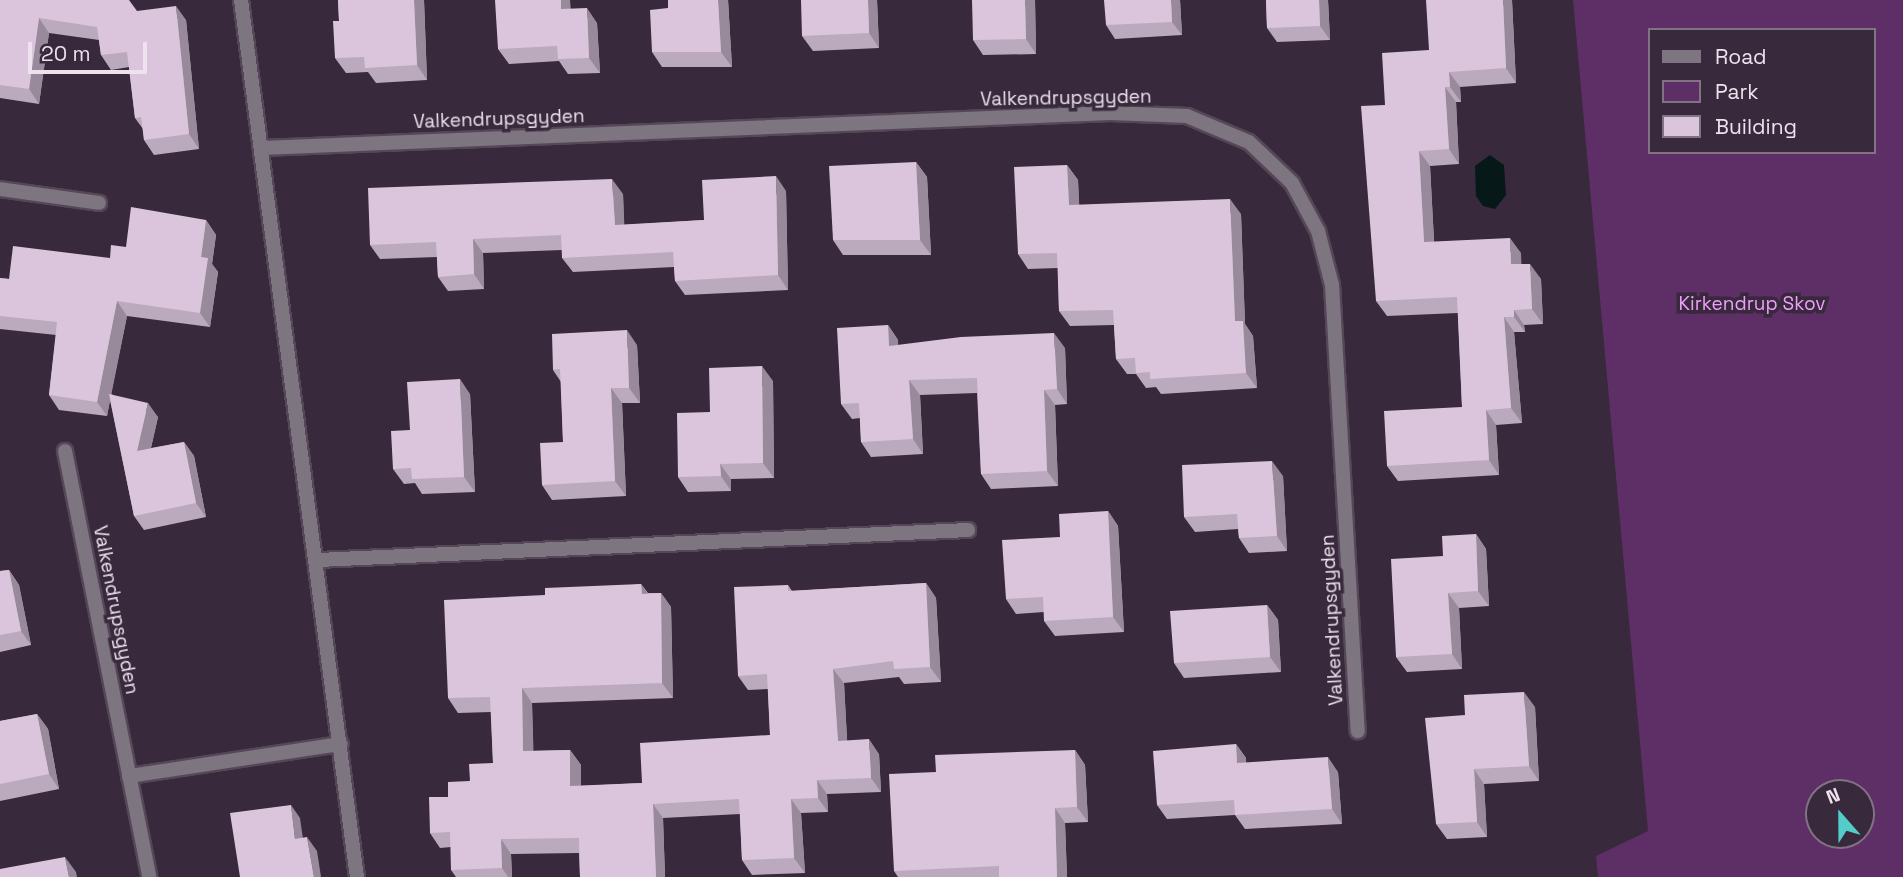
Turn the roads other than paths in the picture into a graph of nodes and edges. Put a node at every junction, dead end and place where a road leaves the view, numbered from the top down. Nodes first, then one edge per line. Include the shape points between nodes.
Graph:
1 (240, 0) edge
2 (262, 148) junction
3 (0, 189) edge
4 (99, 203) dead end
5 (65, 451) dead end
6 (968, 530) dead end
7 (318, 560) junction
8 (1358, 731) dead end
9 (341, 744) junction
10 (129, 776) junction
11 (149, 877) edge
12 (358, 877) edge

1 - 2 street
2 - 7 street
2 - 8 street, Valkendrupsgyden via 1110,113 1187,116 1250,142 1292,183 1318,231 1332,285
3 - 4 street
5 - 10 street, Valkendrupsgyden
6 - 7 street
7 - 9 street
9 - 10 street
9 - 12 street
10 - 11 street, Valkendrupsgyden

